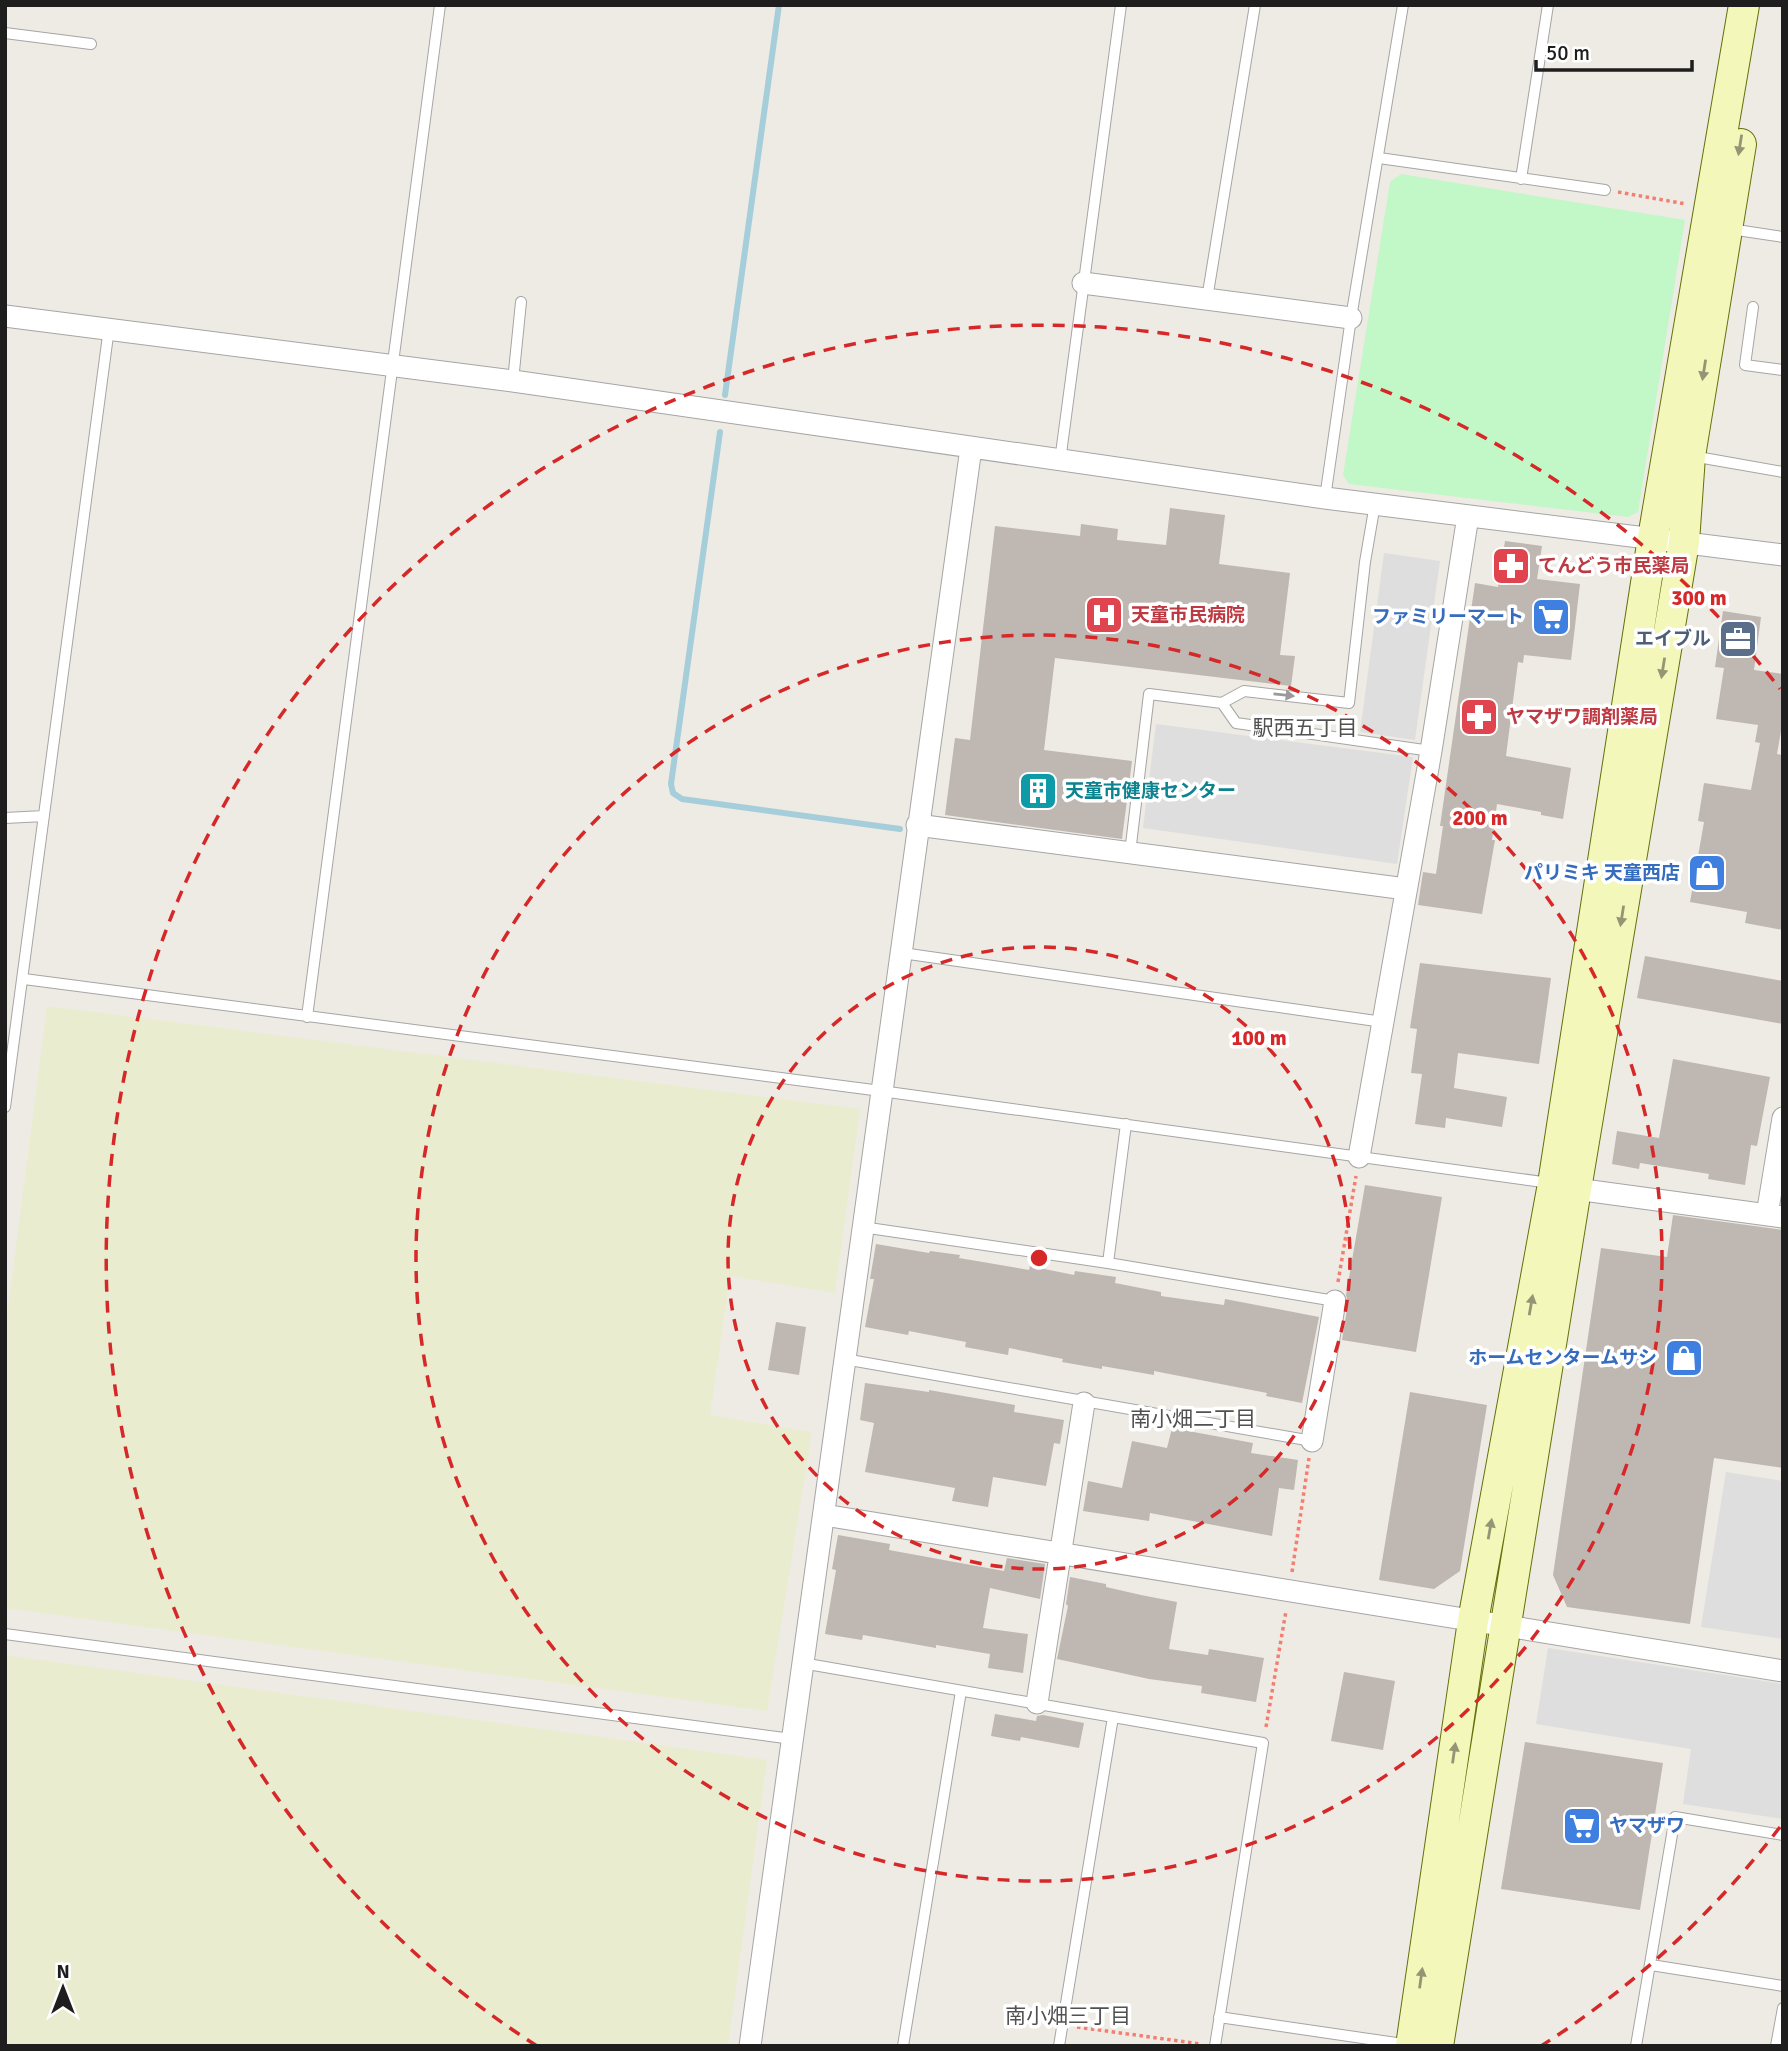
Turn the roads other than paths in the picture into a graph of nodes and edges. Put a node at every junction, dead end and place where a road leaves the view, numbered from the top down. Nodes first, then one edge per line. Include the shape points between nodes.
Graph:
1 (440, 5) edge
2 (1121, 5) edge
3 (1255, 5) edge
4 (1403, 5) edge
5 (1548, 5) edge
6 (1747, 6) edge
7 (5, 33) edge
8 (91, 44) dead end
9 (1379, 158) junction
10 (1521, 179) junction
11 (1605, 190) road end
12 (1718, 218) junction
13 (1783, 237) edge
14 (1083, 283) junction
15 (1207, 299) junction
16 (521, 302) dead end
17 (1753, 307) dead end
18 (5, 316) edge
19 (1351, 318) junction
20 (109, 328) junction
21 (392, 366) junction
22 (1783, 370) edge
23 (513, 381) junction
24 (971, 448) junction
25 (1690, 456) junction
26 (1783, 459) edge
27 (1060, 461) junction
28 (1782, 472) edge
29 (1325, 498) junction
30 (1375, 504) junction
31 (1468, 516) junction
32 (1653, 538) junction
33 (1684, 542) junction
34 (1783, 555) edge
35 (1222, 703) junction
36 (1431, 751) junction
37 (44, 816) junction
38 (5, 818) edge
39 (917, 825) junction
40 (1130, 853) junction
41 (1406, 889) junction
42 (902, 953) junction
43 (24, 979) junction
44 (306, 1017) junction
45 (1383, 1022) junction
46 (881, 1091) junction
47 (5, 1107) edge
48 (1783, 1118) edge
49 (1126, 1124) junction
50 (1359, 1157) junction
51 (1565, 1186) junction
52 (1775, 1216) edge
53 (862, 1227) junction
54 (1108, 1263) junction
55 (1335, 1301) joint
56 (844, 1359) junction
57 (1084, 1403) junction
58 (1312, 1441) joint
59 (824, 1515) junction
60 (1060, 1554) junction
61 (1473, 1621) junction
62 (1505, 1626) junction
63 (5, 1634) edge
64 (802, 1662) junction
65 (1783, 1671) edge
66 (961, 1690) junction
67 (1037, 1703) junction
68 (1113, 1717) junction
69 (792, 1739) junction
70 (1783, 1835) edge
71 (1651, 1965) junction
72 (1783, 1986) edge
73 (1783, 2008) edge
74 (1219, 2017) junction
75 (750, 2046) edge
76 (903, 2046) edge
77 (1059, 2046) edge
78 (1214, 2046) edge
79 (1411, 2046) edge
80 (1438, 2046) edge
81 (1636, 2046) edge
82 (1776, 2046) edge

1 - 21 lane
2 - 14 lane
3 - 15 lane
4 - 9 lane
5 - 10 lane
6 - 12 street
7 - 8 lane
9 - 10 lane
9 - 19 lane
10 - 11 lane
12 - 13 lane
12 -> 25 street
12 - 32 street
14 - 15 street
14 - 27 lane
15 - 19 street
16 - 23 lane
17 - 22 lane via 1745,365
18 - 20 street
19 - 29 lane
20 - 21 street
20 - 37 lane
21 - 23 street
21 - 44 lane
23 - 24 street
24 - 27 street
24 - 39 street
25 - 28 lane
25 - 33 street
26 - 28 lane
27 - 29 street
29 - 30 street
30 - 31 street
35 -> 30 lane via 1244,691 1349,703
31 - 32 street
31 - 36 street
32 - 33 street
32 - 51 street
33 - 34 street
33 -> 51 street
35 - 36 lane via 1236,723
35 - 40 lane via 1150,694
36 - 41 street
37 - 38 lane
37 - 43 lane
39 - 40 street
39 - 42 street
40 - 41 street
41 - 45 street
42 - 45 lane
42 - 46 street
43 - 44 lane
43 - 47 lane
44 - 46 lane
45 - 50 street
46 - 49 lane
46 - 53 street
48 - 52 street
49 - 50 lane
49 - 54 lane
50 - 51 lane
51 - 52 street
61 -> 51 street
51 - 62 street
53 - 54 lane
53 - 56 street
54 - 55 lane
55 - 58 street
56 - 57 lane
56 - 59 street
57 - 58 lane
57 - 60 street
59 - 60 street
59 - 64 street
60 - 61 street
60 - 67 street
61 - 62 street
79 -> 61 street
62 - 65 street
62 - 80 street
63 - 69 lane
64 - 66 lane
64 - 69 street
66 - 67 lane
66 - 76 lane
67 - 68 lane
68 - 74 lane via 1263,1743
68 - 77 lane
69 - 75 street
70 - 71 lane via 1675,1817
71 - 72 lane
71 - 81 lane
73 - 82 lane
74 - 78 lane
74 - 79 lane

